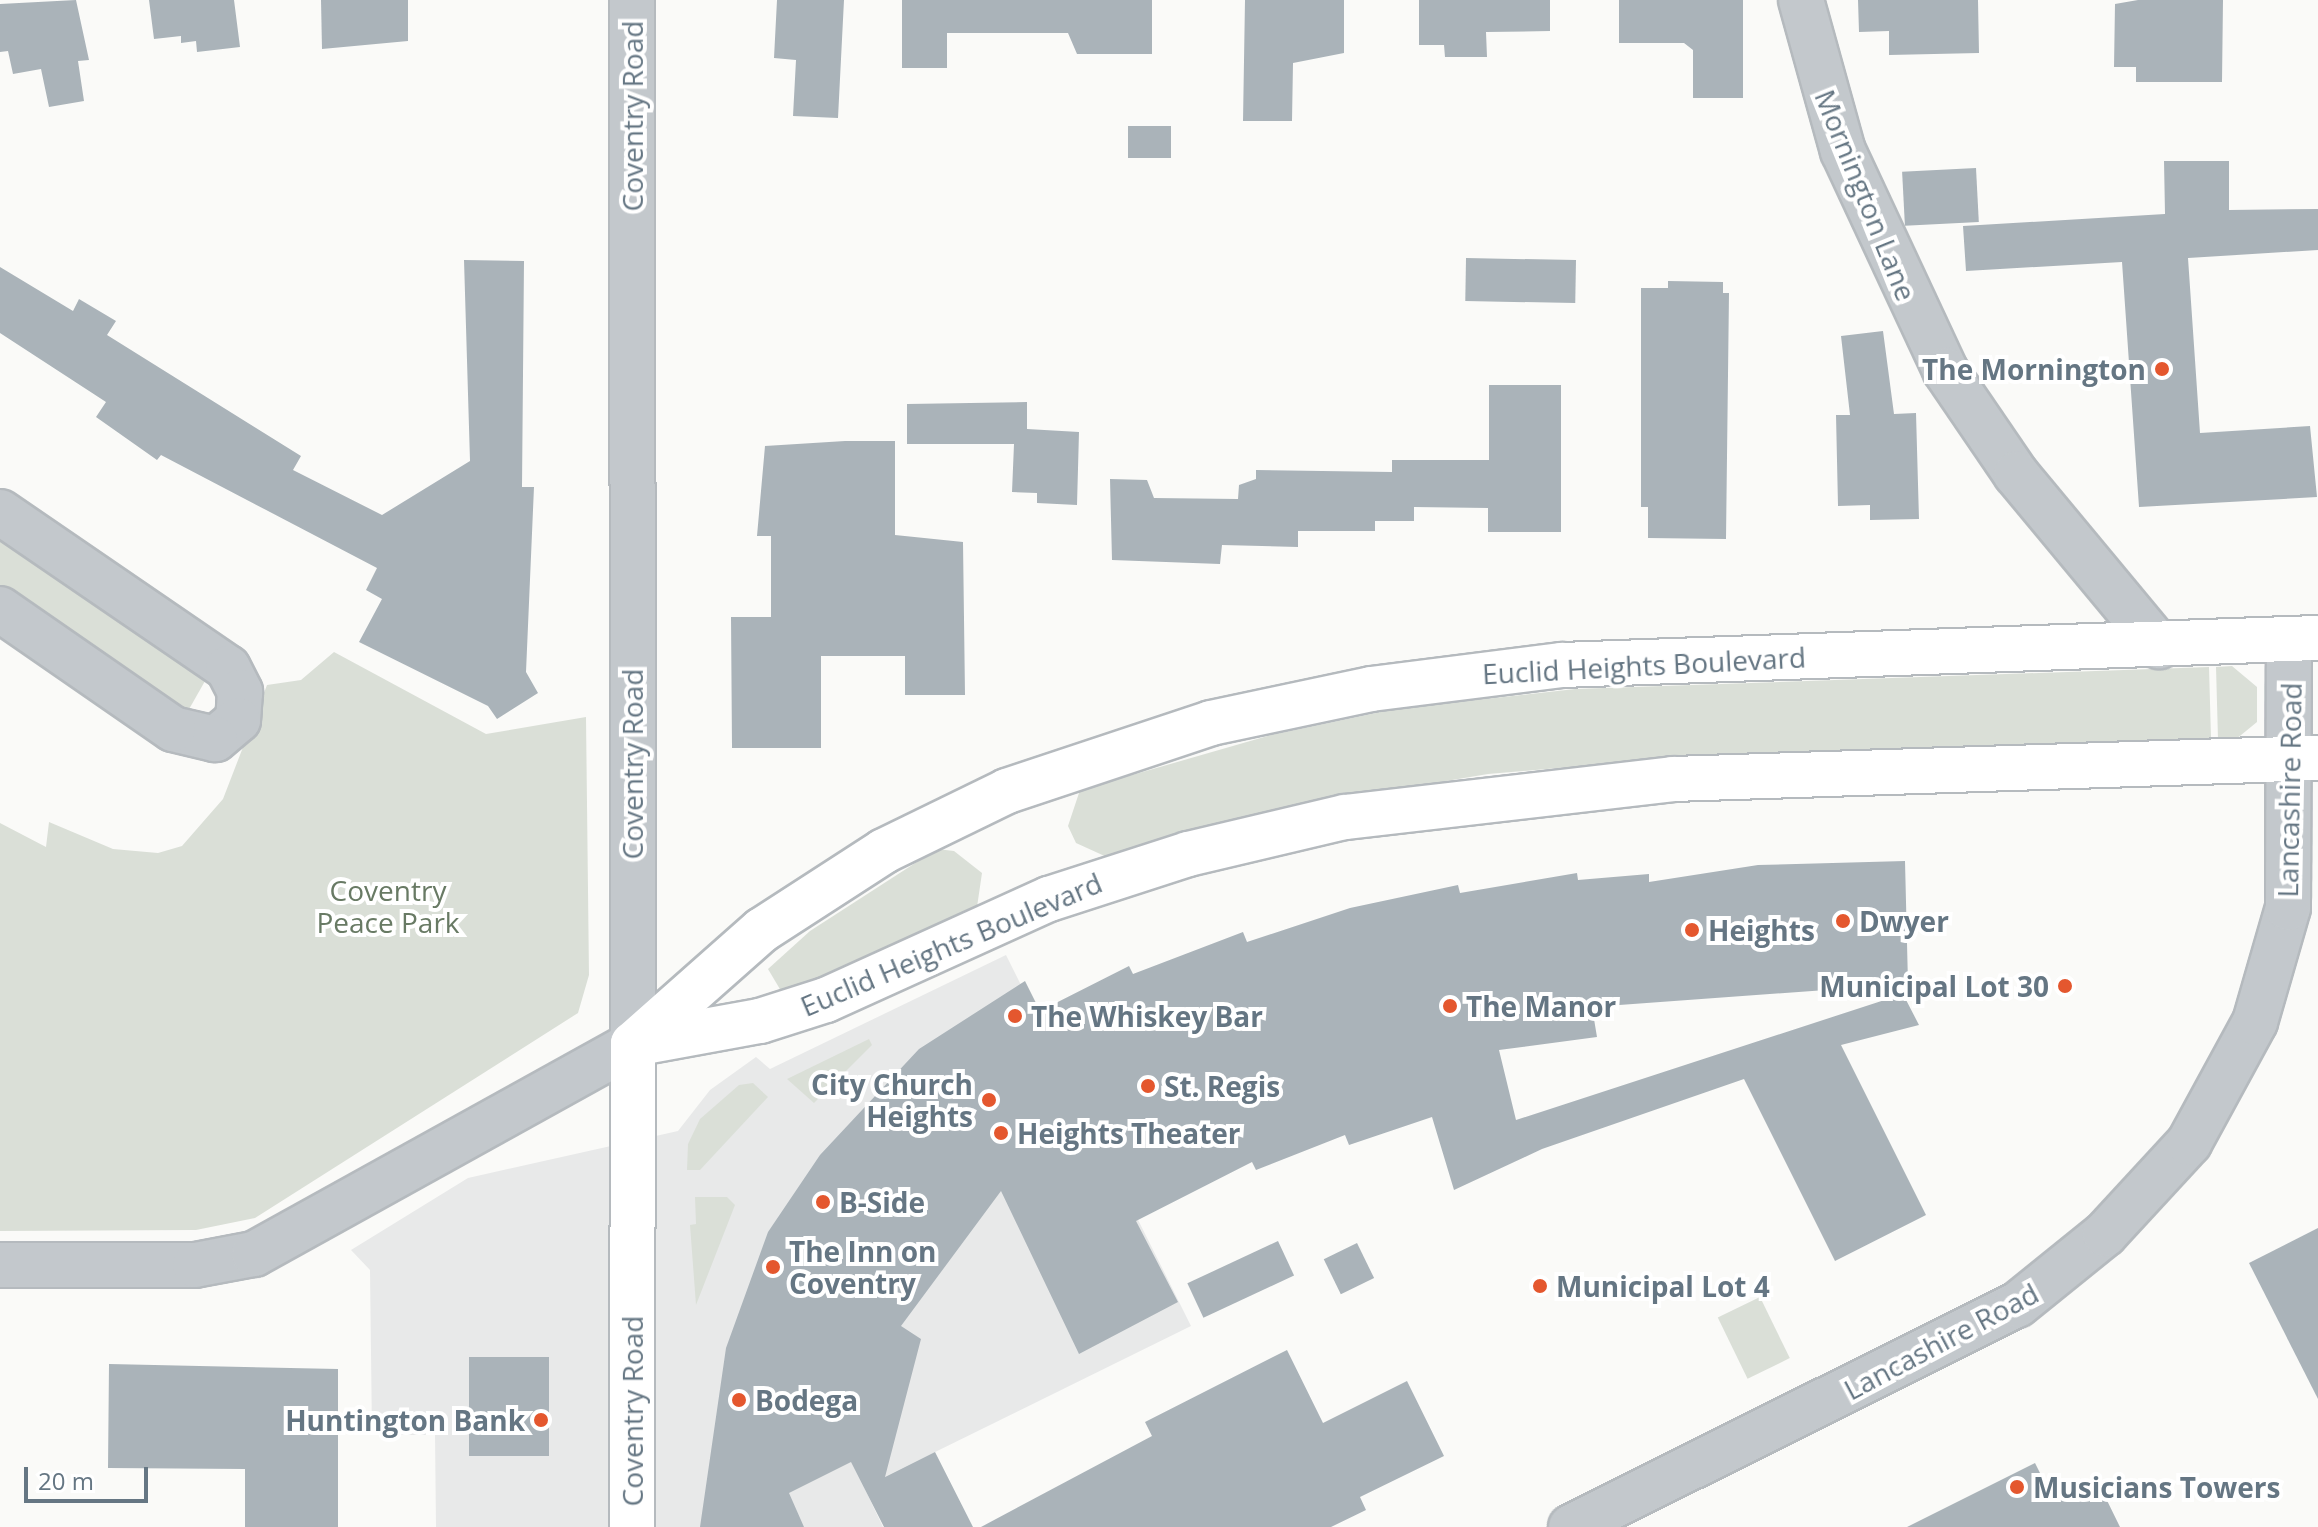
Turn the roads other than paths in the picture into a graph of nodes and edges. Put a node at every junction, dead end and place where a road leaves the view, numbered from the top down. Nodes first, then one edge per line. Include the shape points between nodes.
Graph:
1 (632, 0) edge
2 (1801, 0) edge
3 (0, 512) edge
4 (0, 609) edge
5 (2304, 639) edge
6 (2159, 646) junction
7 (2305, 759) edge
8 (633, 1044) junction
9 (0, 1265) edge
10 (632, 1527) edge
11 (1571, 1527) edge

1 - 8 street, Coventry Road
2 - 6 street, Mornington Lane via 1843,151 1945,370 2016,474
3 - 4 street via 228,668 240,692 238,720 215,739 173,729
5 - 6 main road, Euclid Heights Boulevard
5 - 7 street, Lancashire Road
6 - 8 main road, Euclid Heights Boulevard via 1562,665 1371,689 1211,723 1007,791 884,851 762,930
7 - 8 main road, Euclid Heights Boulevard via 1673,779 1359,815 1188,854 1049,899 813,1004
7 - 11 street, Lancashire Road via 2288,908 2272,981 2215,1100 2158,1179 2064,1272 2017,1305
8 - 9 street, Euclid Heights Boulevard via 254,1254 195,1265
8 - 10 main road, Coventry Road

